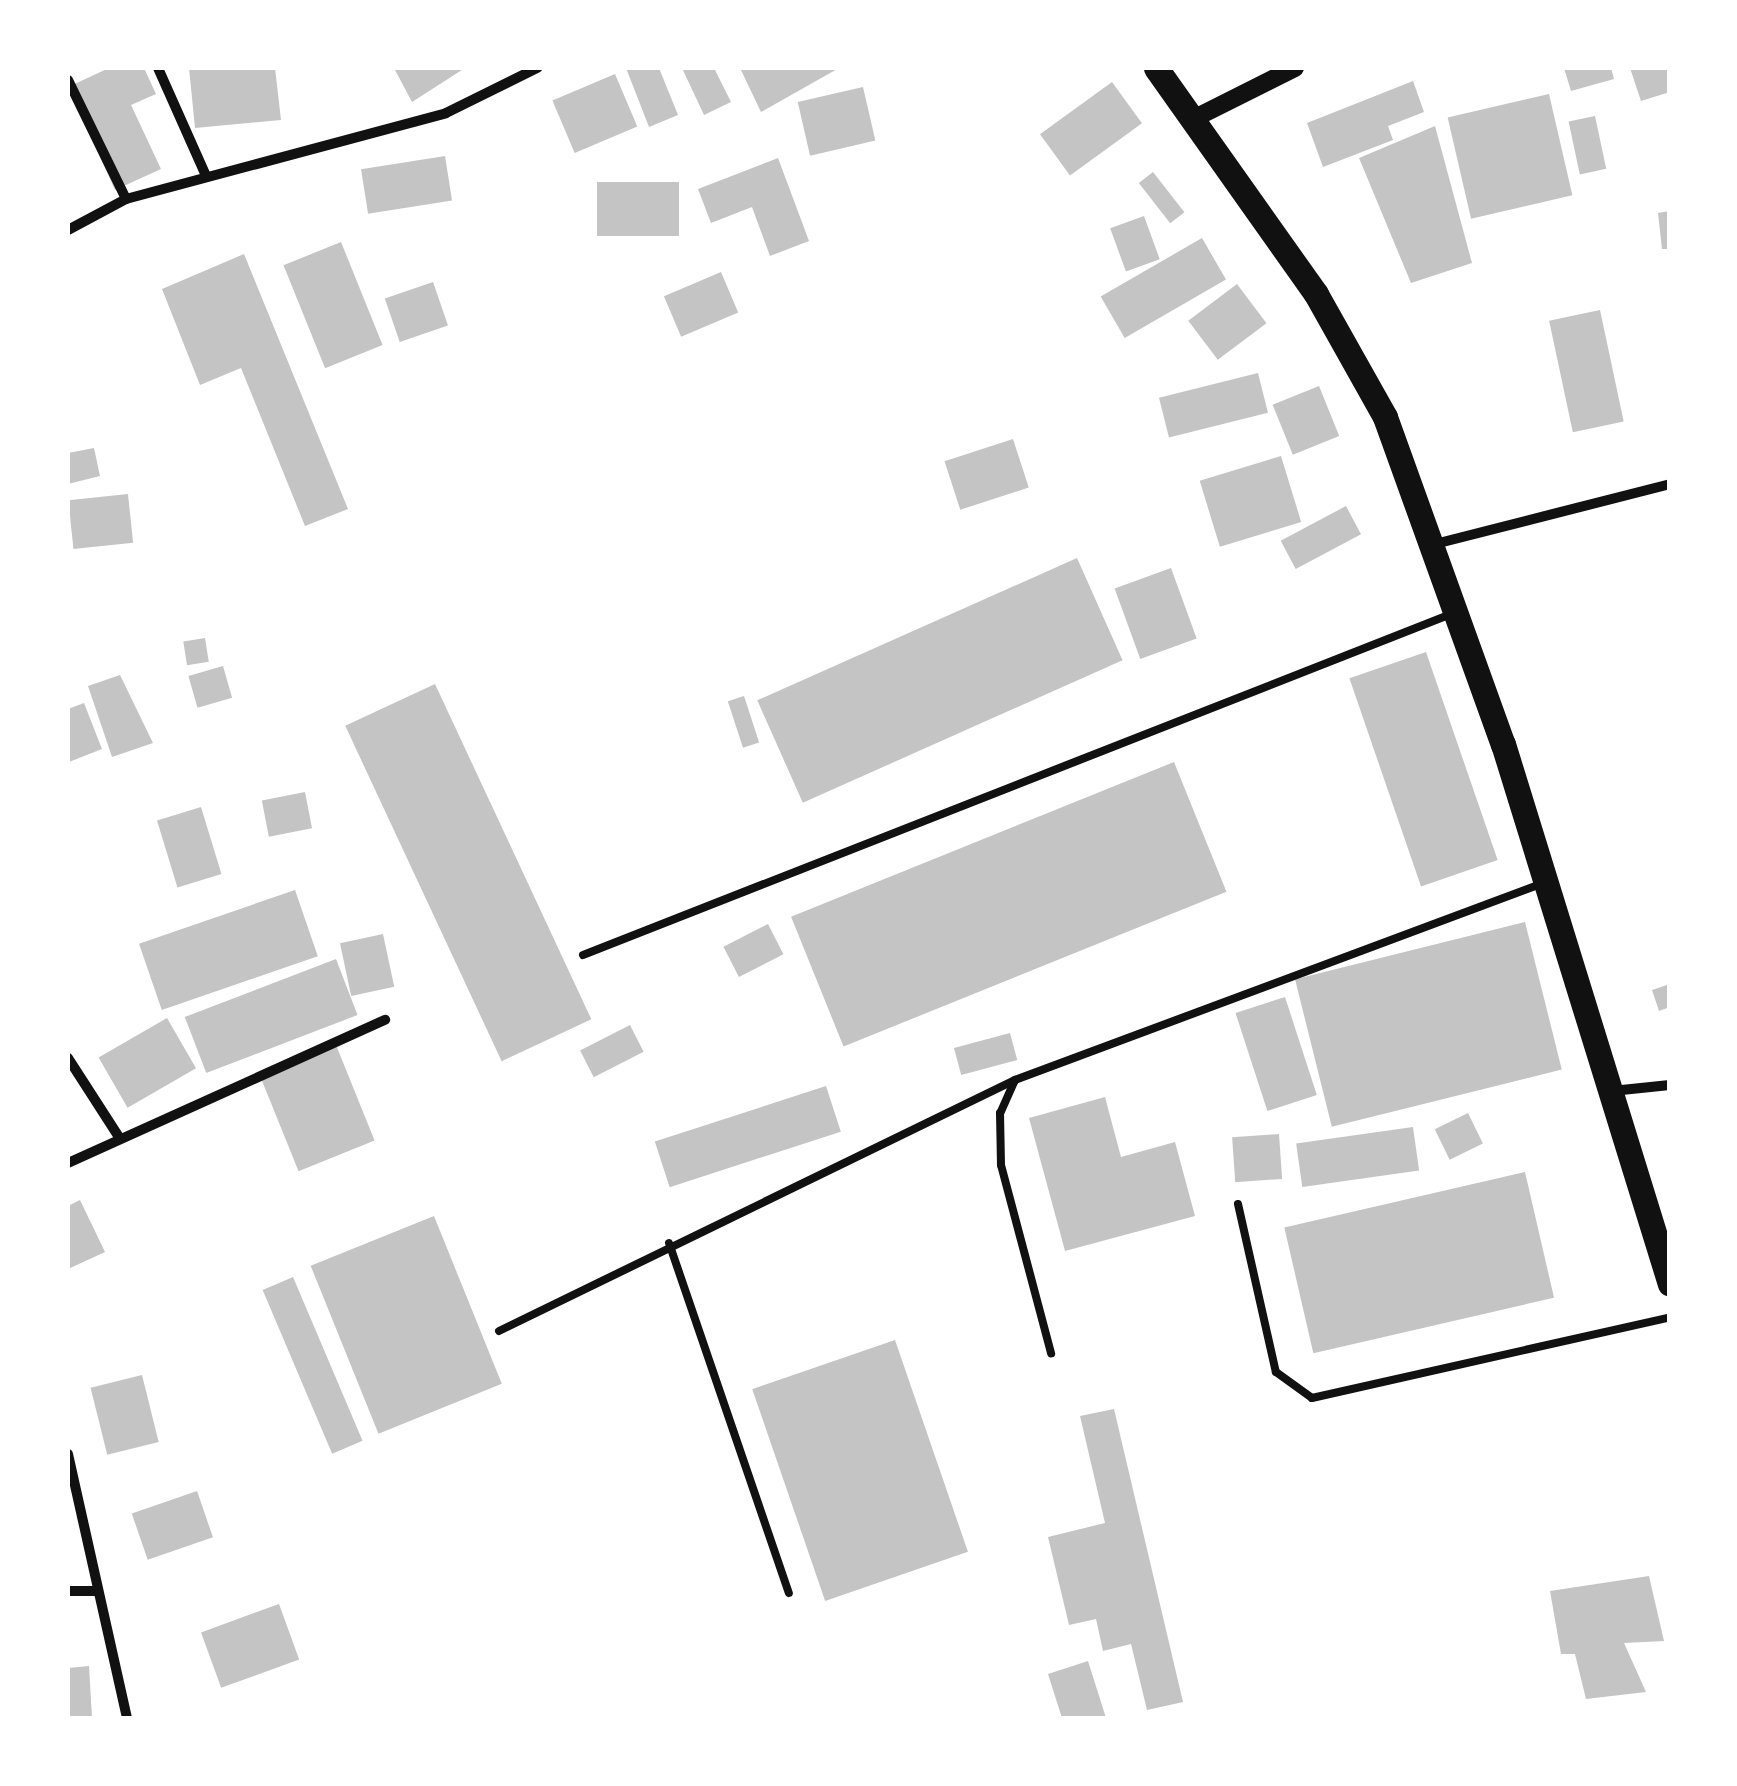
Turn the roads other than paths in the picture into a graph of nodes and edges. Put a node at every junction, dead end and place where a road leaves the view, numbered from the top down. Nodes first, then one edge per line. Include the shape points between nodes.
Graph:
1 (158, 68) edge
2 (537, 68) edge
3 (1156, 68) edge
4 (1295, 68) edge
5 (68, 80) edge
6 (1194, 119) junction
7 (206, 176) junction
8 (126, 199) junction
9 (68, 230) edge
10 (1670, 484) edge
11 (1435, 544) junction
12 (1458, 611) junction
13 (1547, 882) junction
14 (582, 955) dead end
15 (384, 1020) dead end
16 (68, 1058) edge
17 (1014, 1080) junction
18 (1670, 1085) edge
19 (1611, 1091) junction
20 (119, 1137) junction
21 (68, 1163) edge
22 (1238, 1204) dead end
23 (670, 1243) junction
24 (1670, 1284) edge
25 (1670, 1317) edge
26 (499, 1330) dead end
27 (1051, 1353) dead end
28 (68, 1454) edge
29 (68, 1591) edge
30 (97, 1591) junction
31 (788, 1593) dead end
32 (127, 1718) edge

1 - 7 street
2 - 7 street via 446,113
3 - 6 main road
4 - 6 street
5 - 8 street
6 - 11 main road via 1333,325 1385,416
7 - 8 street
8 - 9 street
10 - 11 street
11 - 12 main road
12 - 13 main road
12 - 14 lane
13 - 17 lane
13 - 19 main road
15 - 20 street
16 - 20 street
17 - 23 lane
17 - 27 lane via 998,1140
18 - 19 street
19 - 24 main road
20 - 21 street
22 - 25 lane via 1276,1372 1312,1398
23 - 26 lane
23 - 31 lane
28 - 30 street
29 - 30 street
30 - 32 street

